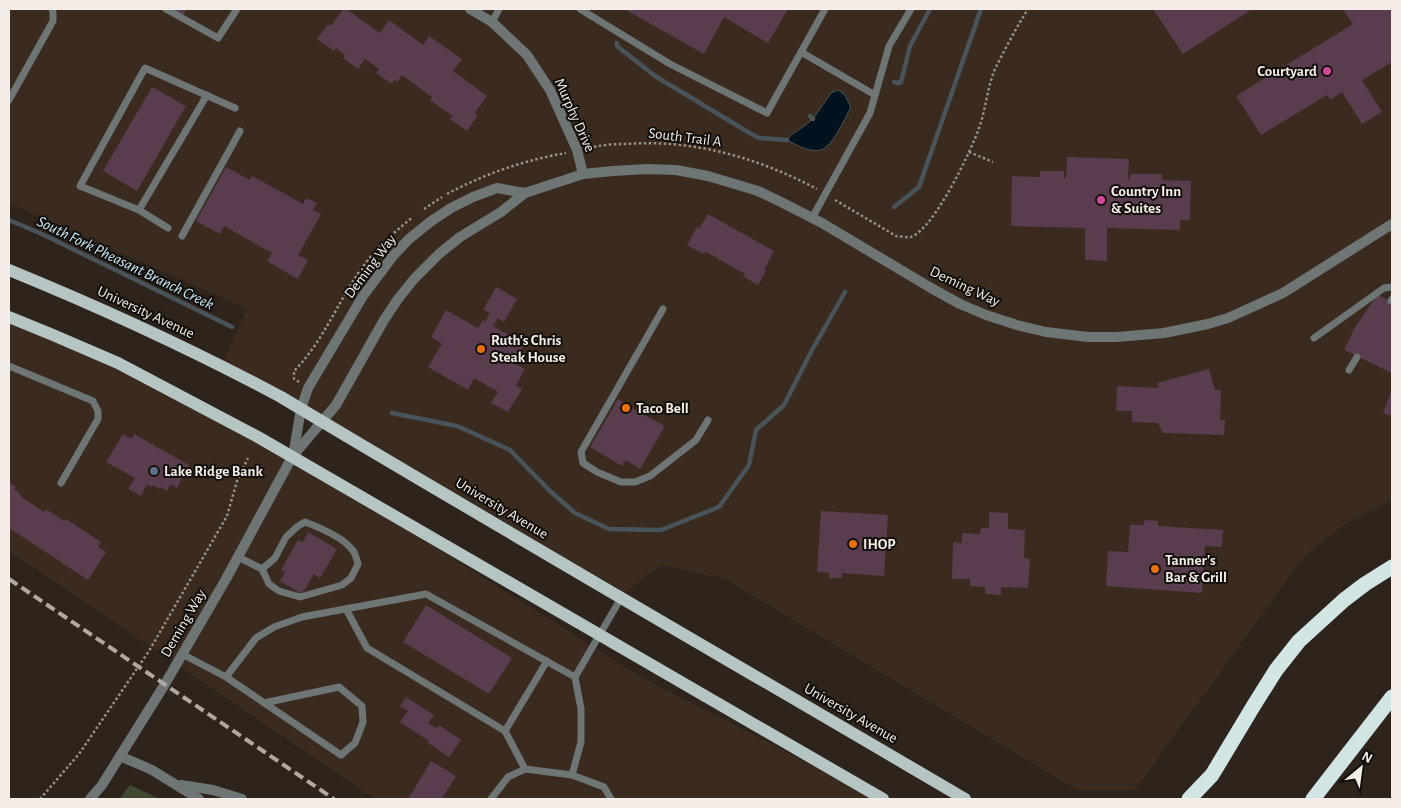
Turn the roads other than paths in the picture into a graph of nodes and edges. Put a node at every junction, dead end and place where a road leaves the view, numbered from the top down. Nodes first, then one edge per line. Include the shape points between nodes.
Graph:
1 (52, 9) edge
2 (166, 9) edge
3 (237, 9) edge
4 (470, 9) edge
5 (499, 9) edge
6 (580, 9) edge
7 (825, 9) edge
8 (911, 9) edge
9 (492, 22) junction
10 (801, 52) junction
11 (207, 95) junction
12 (875, 95) junction
13 (9, 100) edge
14 (235, 108) dead end
15 (240, 131) dead end
16 (583, 174) junction
17 (525, 193) junction
18 (139, 210) junction
19 (812, 218) junction
20 (1392, 224) edge
21 (168, 228) dead end
22 (182, 236) dead end
23 (9, 270) edge
24 (1392, 287) edge
25 (663, 309) dead end
26 (9, 317) edge
27 (1314, 338) dead end
28 (1357, 357) dead end
29 (9, 366) edge
30 (1349, 370) dead end
31 (301, 409) junction
32 (708, 420) dead end
33 (322, 422) junction
34 (292, 457) junction
35 (61, 484) dead end
36 (238, 557) junction
37 (1392, 567) edge
38 (262, 569) junction
39 (621, 598) junction
40 (346, 609) junction
41 (599, 635) junction
42 (182, 654) junction
43 (547, 661) junction
44 (575, 677) junction
45 (226, 678) junction
46 (1392, 697) edge
47 (264, 703) junction
48 (505, 731) junction
49 (120, 756) junction
50 (525, 769) junction
51 (572, 775) junction
52 (1212, 775) junction
53 (175, 784) junction
54 (90, 799) edge
55 (198, 799) edge
56 (242, 799) edge
57 (491, 799) edge
58 (611, 799) edge
59 (883, 799) edge
60 (965, 799) edge
61 (1188, 799) edge
62 (1204, 799) edge
63 (1313, 799) edge

1 - 13 lane via 53,21
2 - 3 lane via 218,38
4 - 9 street, Murphy Drive
5 - 9 lane
6 - 10 lane via 670,64 767,113
7 - 10 lane
8 - 12 lane via 889,46
9 - 16 street, Murphy Drive via 527,55 550,90 577,150
10 - 12 lane
11 - 14 lane
11 - 18 lane
11 - 18 lane via 144,68 80,186
12 - 19 lane via 870,113
15 - 22 lane
16 - 17 street, Deming Way
16 - 19 street, Deming Way via 647,169 708,176 758,191
17 - 31 street, Deming Way via 497,188 473,197 451,208 409,239 363,296 308,388
17 - 33 street, Deming Way via 460,237 414,279 384,320 336,405
18 - 21 lane
19 - 20 street, Deming Way via 960,304 1017,325 1088,337 1164,333 1228,318 1283,294
23 - 31 main road, University Avenue via 205,358
24 - 27 lane via 1384,288
25 - 32 lane via 581,452 583,463 621,482 635,482 650,476 696,440
26 - 34 main road via 118,363
28 - 30 lane
29 - 35 lane via 93,401 98,411 98,419
31 - 33 main road, University Avenue
31 - 34 street, Deming Way
33 - 34 street, Deming Way
33 - 39 main road, University Avenue
34 - 36 street, Deming Way
34 - 41 main road
36 - 38 lane
36 - 42 street, Deming Way
37 - 52 highway via 1344,600 1299,641 1276,670
38 - 38 lane via 268,584 300,597 342,585 352,578 358,564 355,553 346,543 305,522 286,537 275,558
39 - 41 lane
39 - 60 main road, University Avenue
40 - 43 lane via 426,594
40 - 45 lane via 302,617 274,627 256,638
40 - 48 lane via 367,648
41 - 44 lane
41 - 59 main road
42 - 45 lane
42 - 49 street, Deming Way
43 - 44 lane
43 - 48 lane
44 - 51 lane via 581,709 581,742
45 - 47 lane
46 - 63 highway
47 - 47 lane via 341,755 355,743 363,722 362,706 338,687
48 - 50 lane
49 - 53 street
49 - 54 street, Deming Way
50 - 51 lane
50 - 57 lane via 508,777
51 - 58 lane via 604,787
52 - 61 highway
52 - 62 highway
53 - 55 street
53 - 56 street

